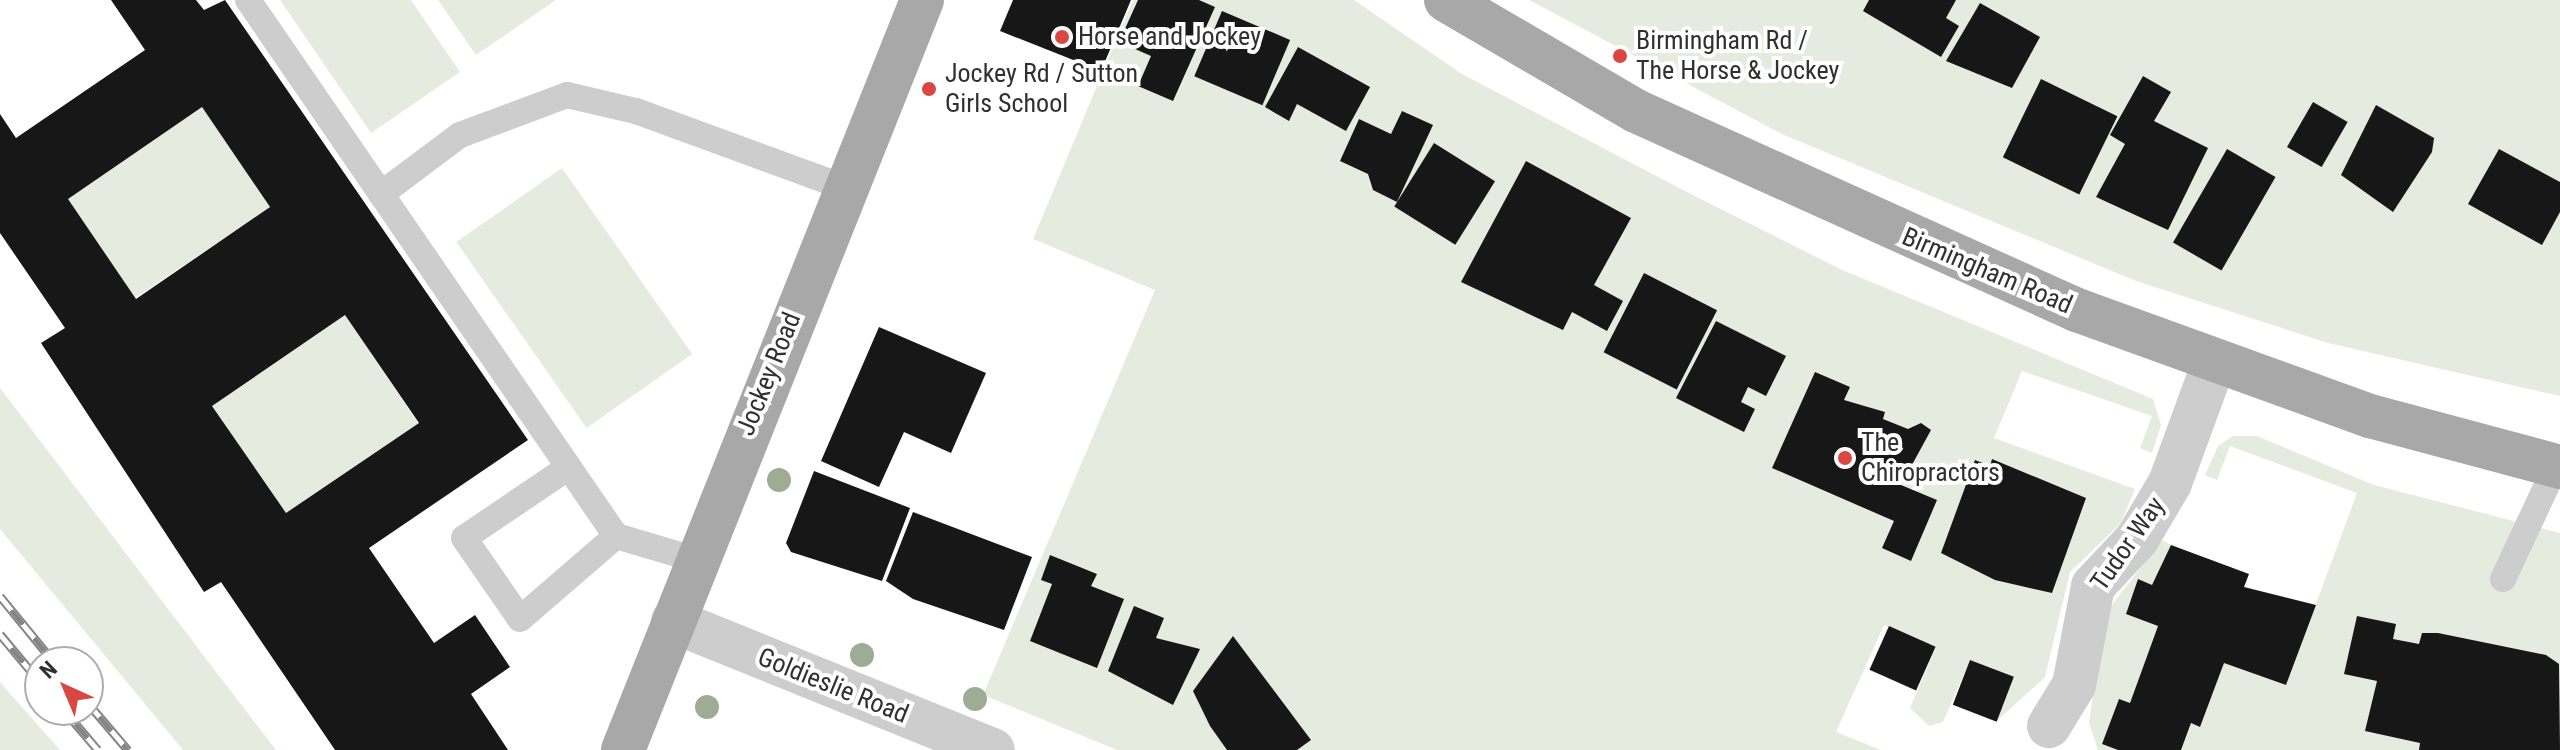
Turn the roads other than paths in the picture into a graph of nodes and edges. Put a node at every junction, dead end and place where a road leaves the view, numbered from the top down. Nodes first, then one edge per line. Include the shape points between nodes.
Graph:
1 (248, 0) edge
2 (922, 0) edge
3 (1446, 0) edge
4 (846, 188) junction
5 (381, 194) junction
6 (2214, 363) junction
7 (2558, 467) edge
8 (566, 469) junction
9 (616, 536) junction
10 (697, 560) junction
11 (2503, 579) dead end
12 (673, 621) junction
13 (2044, 740) edge
14 (623, 750) edge
15 (993, 750) edge

1 - 5 lane
2 - 4 main road, Jockey Road
3 - 6 main road, Birmingham Road via 1636,111 1802,191
4 - 5 lane via 636,111 567,95 460,135
4 - 10 main road, Jockey Road
5 - 8 lane
6 - 7 main road, Birmingham Road
6 - 13 street, Tudor Way via 2170,483 2137,539 2093,586 2074,685
7 - 11 lane
8 - 9 lane
8 - 9 lane via 464,538 520,619
9 - 10 lane
10 - 12 main road, Jockey Road
12 - 14 main road, Jockey Road
12 - 15 street, Goldieslie Road

